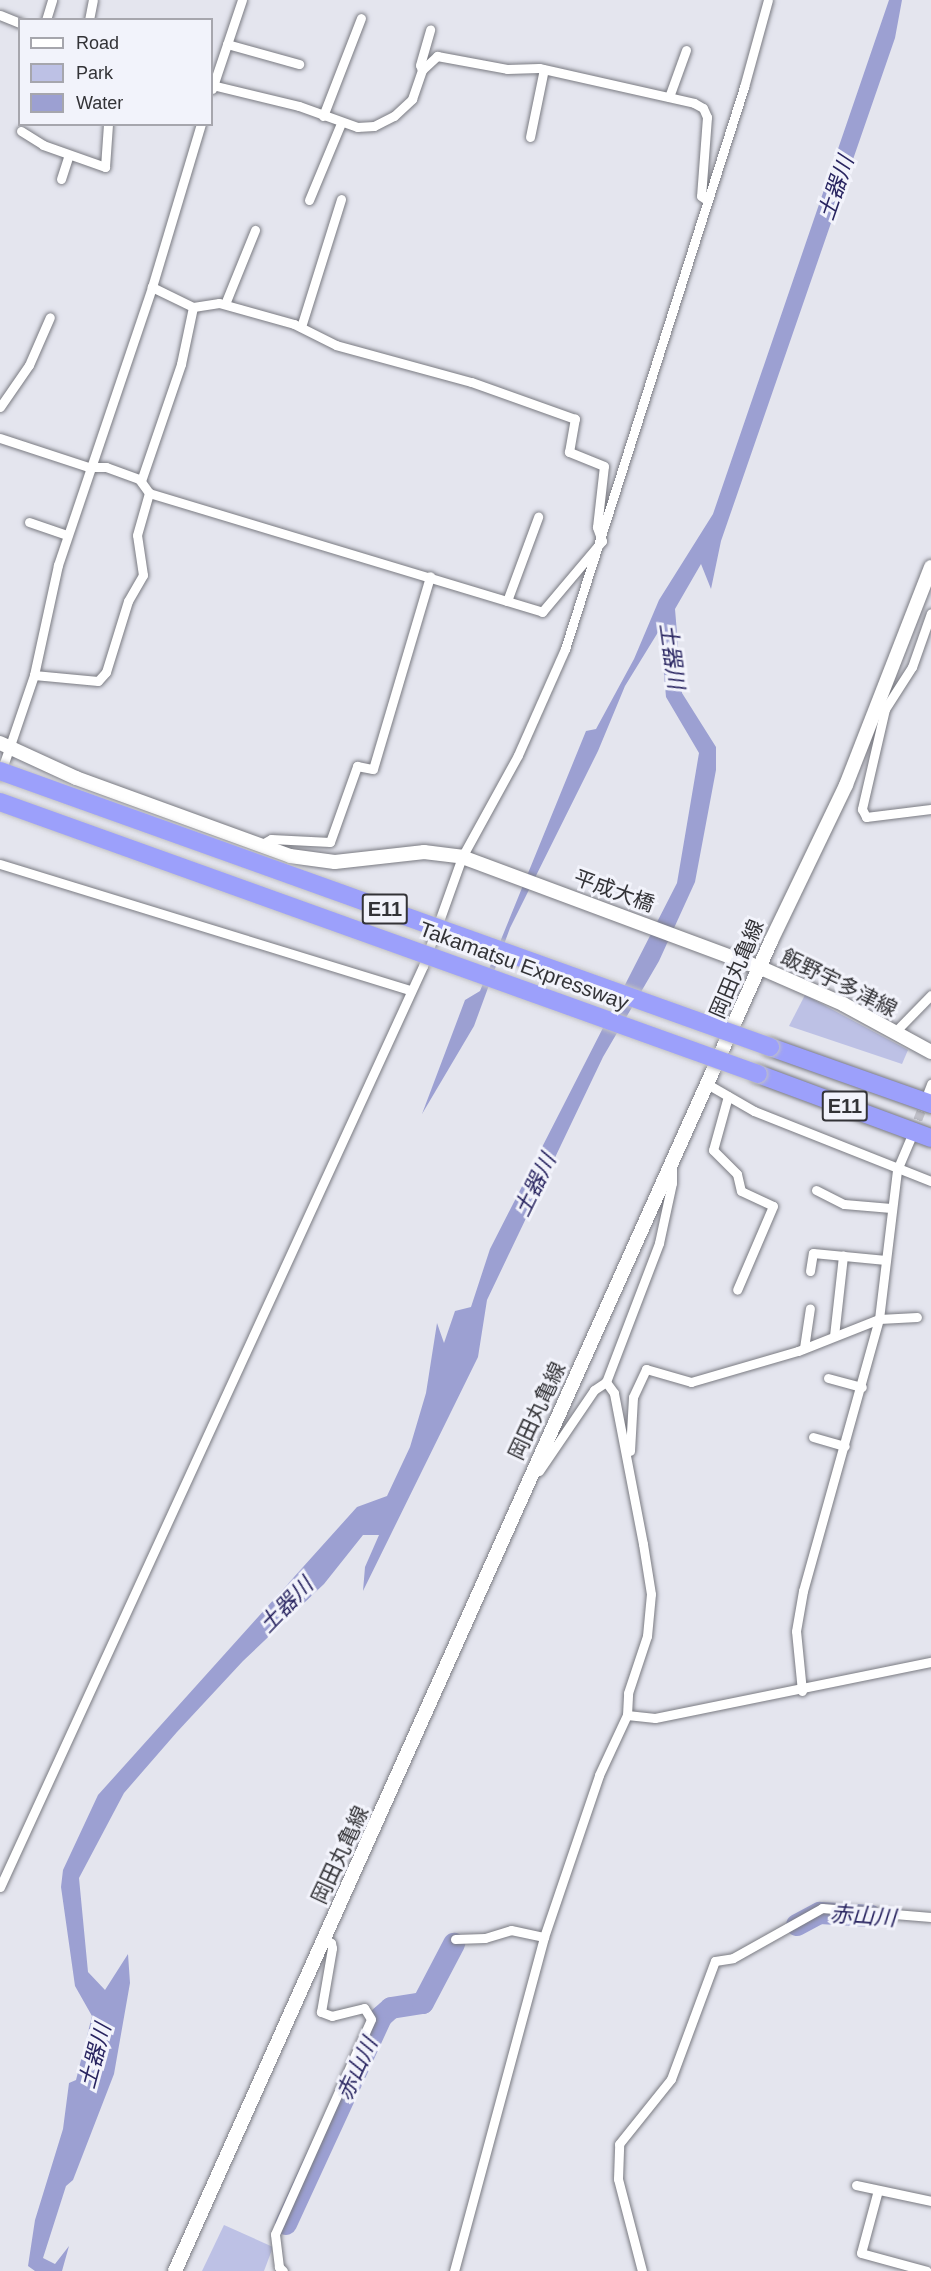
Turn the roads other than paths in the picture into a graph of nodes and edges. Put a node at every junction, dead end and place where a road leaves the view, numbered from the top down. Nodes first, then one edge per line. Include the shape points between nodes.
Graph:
1 (52, 0) edge
2 (93, 0) edge
3 (242, 0) edge
4 (768, 0) edge
5 (0, 15) edge
6 (47, 18) edge
7 (89, 18) edge
8 (361, 18) dead end
9 (18, 22) edge
10 (430, 29) dead end
11 (227, 44) junction
12 (686, 50) dead end
13 (299, 64) dead end
14 (544, 69) junction
15 (422, 70) junction
16 (213, 84) edge
17 (213, 87) edge
18 (669, 97) junction
19 (323, 116) junction
20 (341, 123) junction
21 (108, 126) edge
22 (200, 126) edge
23 (21, 131) dead end
24 (530, 137) dead end
25 (69, 154) junction
26 (62, 179) dead end
27 (341, 199) dead end
28 (309, 200) dead end
29 (707, 200) junction
30 (255, 230) dead end
31 (152, 287) junction
32 (225, 304) junction
33 (193, 307) junction
34 (50, 317) dead end
35 (301, 327) junction
36 (0, 385) edge
37 (11, 390) junction
38 (0, 407) edge
39 (0, 438) edge
40 (88, 467) junction
41 (141, 481) junction
42 (149, 493) junction
43 (538, 517) dead end
44 (29, 522) dead end
45 (67, 536) junction
46 (602, 541) junction
47 (931, 567) edge
48 (430, 576) junction
49 (507, 601) junction
50 (931, 613) edge
51 (34, 675) junction
52 (882, 707) junction
53 (4, 746) edge
54 (0, 771) edge
55 (0, 776) edge
56 (0, 802) edge
57 (931, 809) edge
58 (259, 846) junction
59 (467, 859) junction
60 (0, 864) edge
61 (761, 968) junction
62 (410, 990) junction
63 (931, 995) edge
64 (894, 1033) junction
65 (931, 1052) edge
66 (709, 1085) junction
67 (930, 1094) edge
68 (728, 1096) junction
69 (931, 1138) edge
70 (910, 1140) tunnel mouth
71 (671, 1165) junction
72 (897, 1170) junction
73 (931, 1181) edge
74 (816, 1190) dead end
75 (891, 1208) junction
76 (843, 1256) junction
77 (886, 1260) junction
78 (810, 1271) dead end
79 (737, 1290) dead end
80 (810, 1308) dead end
81 (918, 1317) dead end
82 (879, 1319) junction
83 (834, 1336) junction
84 (804, 1348) junction
85 (828, 1378) dead end
86 (606, 1382) junction
87 (862, 1387) junction
88 (813, 1437) dead end
89 (844, 1446) junction
90 (630, 1466) junction
91 (524, 1492) junction
92 (931, 1662) edge
93 (802, 1691) junction
94 (627, 1716) junction
95 (0, 1887) edge
96 (931, 1917) edge
97 (544, 1937) junction
98 (324, 1939) junction
99 (454, 1939) dead end
100 (856, 2185) dead end
101 (878, 2190) junction
102 (931, 2201) edge
103 (929, 2270) edge
104 (176, 2271) edge
105 (283, 2271) edge
106 (454, 2271) edge
107 (642, 2271) edge

1 - 6 street
2 - 7 street
3 - 11 street
4 - 29 street
5 - 9 street
8 - 19 street
10 - 15 street
11 - 13 street
11 - 16 street
12 - 18 street
14 - 15 street via 507,69 437,56
14 - 18 street
14 - 24 street
15 - 20 street via 411,99 394,116 374,126 357,128
17 - 19 street via 300,106
18 - 29 street via 694,103 703,108 707,117 701,196
19 - 20 street
20 - 28 street
21 - 25 street via 105,167
22 - 31 street
23 - 25 street
25 - 26 street
27 - 35 street
29 - 46 street
30 - 32 street
31 - 33 street
31 - 40 street via 108,422
32 - 33 street
32 - 35 street
33 - 41 street via 181,364
34 - 37 street via 29,365
35 - 46 street via 336,345 471,382 575,419 569,452 603,466 597,527
36 - 37 street
37 - 38 street
39 - 40 street
40 - 41 street via 106,466
40 - 45 street
41 - 42 street
42 - 48 street
42 - 51 street via 137,535 143,575 128,601 106,672 98,681
43 - 49 street
44 - 45 street
45 - 51 street
46 - 49 street via 542,612
46 - 59 street via 565,650
47 - 52 main road, 岡田丸亀線
48 - 49 street
48 - 58 street via 374,770 357,766 330,842 271,839
50 - 52 street via 912,667
51 - 53 street
52 - 57 street via 862,810 866,816
52 - 61 main road, 岡田丸亀線
53 - 55 street
53 - 58 main road, 平成大橋 via 76,778
54 - 67 highway, Takamatsu Expressway / E11, bridge via 770,1047
56 - 69 highway, Takamatsu Expressway / E11, bridge
58 - 59 main road, 平成大橋 via 290,856 335,862 424,852
59 - 61 main road, 平成大橋
59 - 62 street
60 - 62 street
61 - 64 main road, 飯野宇多津線 via 843,1004
61 - 66 main road, 岡田丸亀線
62 - 95 street
63 - 64 street
64 - 65 main road, 飯野宇多津線
66 - 68 street
66 - 71 main road, 岡田丸亀線
68 - 72 street via 754,1111
68 - 79 street via 713,1150 737,1174 741,1191 773,1206
70 - 72 street
71 - 86 street via 672,1184 659,1243
71 - 91 main road, 岡田丸亀線
72 - 73 street
72 - 75 street
74 - 75 street via 844,1204
75 - 77 street
76 - 77 street
76 - 78 street via 813,1253
76 - 83 street
77 - 82 street
80 - 84 street
81 - 82 street
82 - 83 street
82 - 87 street
83 - 84 street
84 - 90 street via 692,1382 646,1368 633,1397
85 - 87 street
86 - 90 street via 614,1394
86 - 91 street via 594,1390
87 - 89 street
88 - 89 street
89 - 93 street via 803,1591 796,1631
90 - 94 street via 651,1594 647,1635 628,1693
91 - 98 main road, 岡田丸亀線
92 - 93 street
93 - 94 street via 655,1718
94 - 97 street via 599,1775
96 - 107 street via 822,1908 734,1958 715,1961 671,2079 620,2144 618,2179
97 - 99 street via 511,1930 485,1938
97 - 106 street
98 - 104 main road, 岡田丸亀線
98 - 105 street via 332,1942 332,1948 321,2012 332,2016 364,2008 371,2019 275,2234 279,2267
100 - 101 street
101 - 102 street
101 - 103 street via 861,2253

